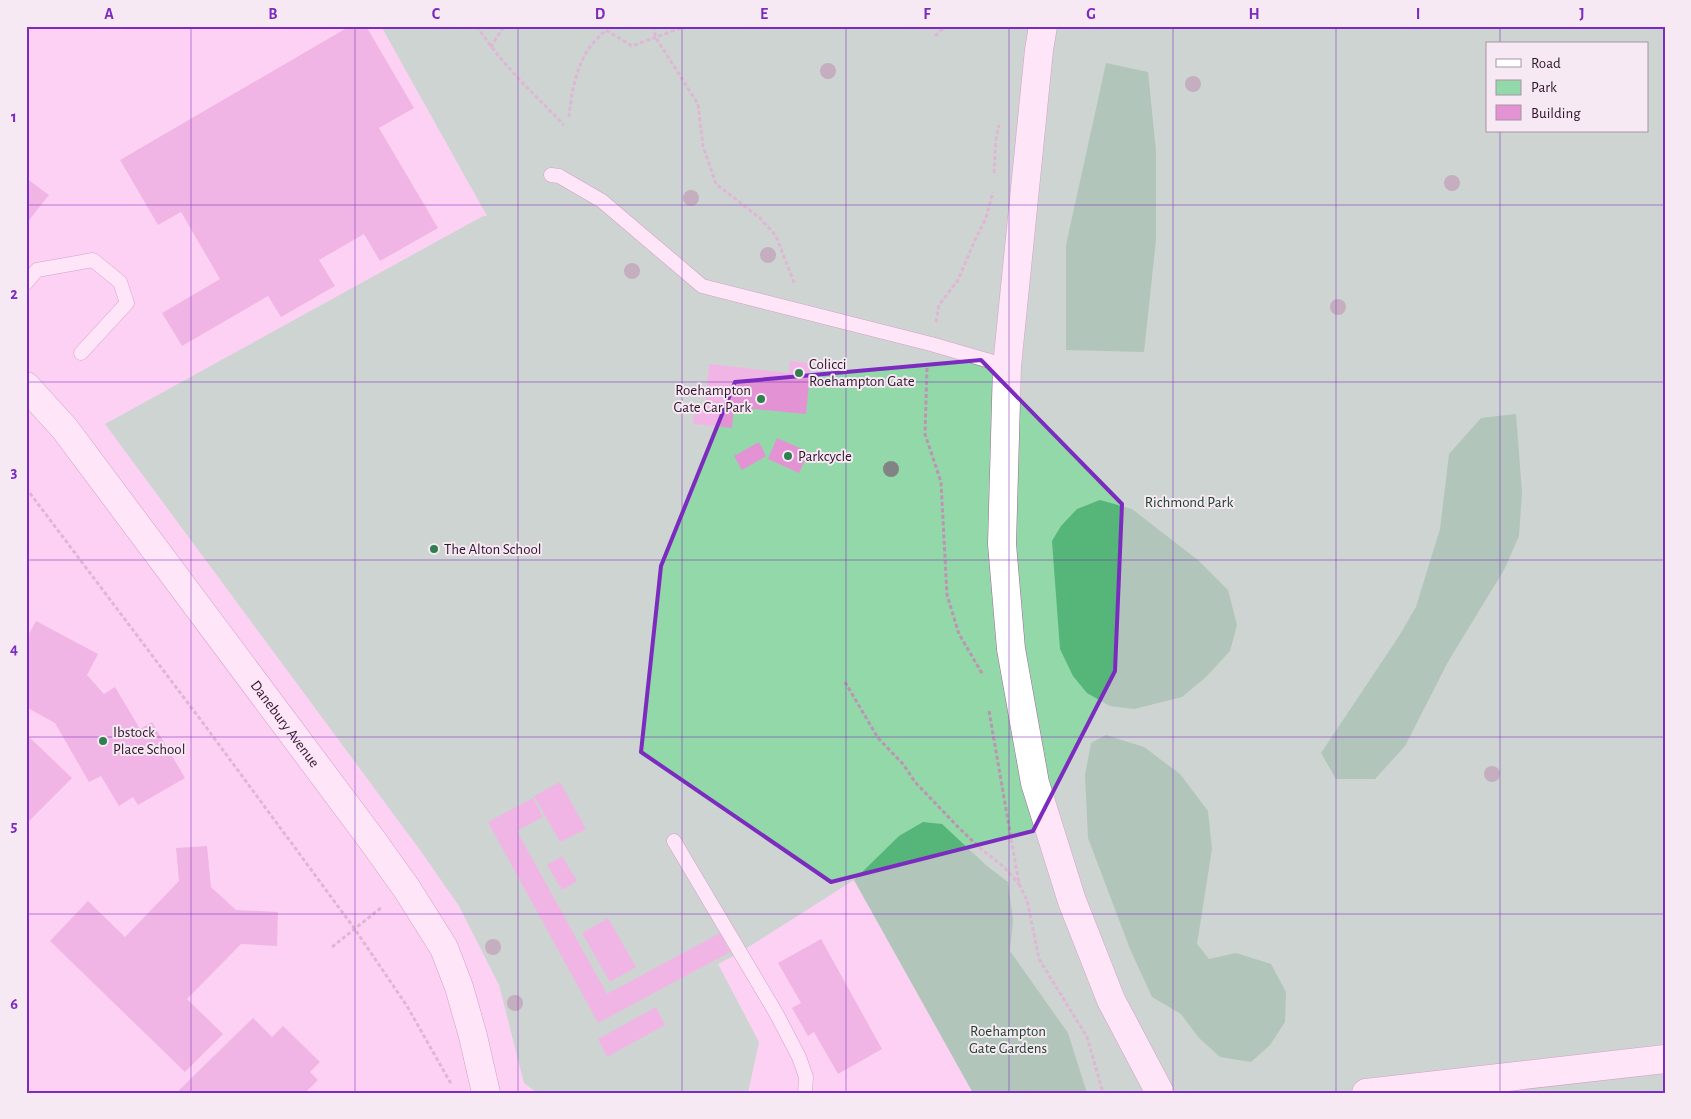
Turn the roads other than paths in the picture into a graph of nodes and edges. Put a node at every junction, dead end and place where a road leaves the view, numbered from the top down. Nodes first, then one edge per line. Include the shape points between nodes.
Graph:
1 (1043, 26) edge
2 (551, 175) dead end
3 (26, 283) edge
4 (81, 353) dead end
5 (1007, 366) junction
6 (26, 386) edge
7 (674, 841) dead end
8 (1665, 1059) edge
9 (485, 1088) edge
10 (805, 1093) edge
11 (1160, 1093) edge
12 (1366, 1093) edge

1 - 5 street
2 - 5 lane via 559,176 602,201 702,286
3 - 4 lane via 36,270 93,260 120,282 127,303
5 - 11 street via 1002,544 1011,649 1036,783 1072,902 1111,1000
6 - 9 street, Danebury Avenue via 65,429 407,889 444,948 459,987
7 - 10 lane via 781,1022 806,1077
8 - 12 street

